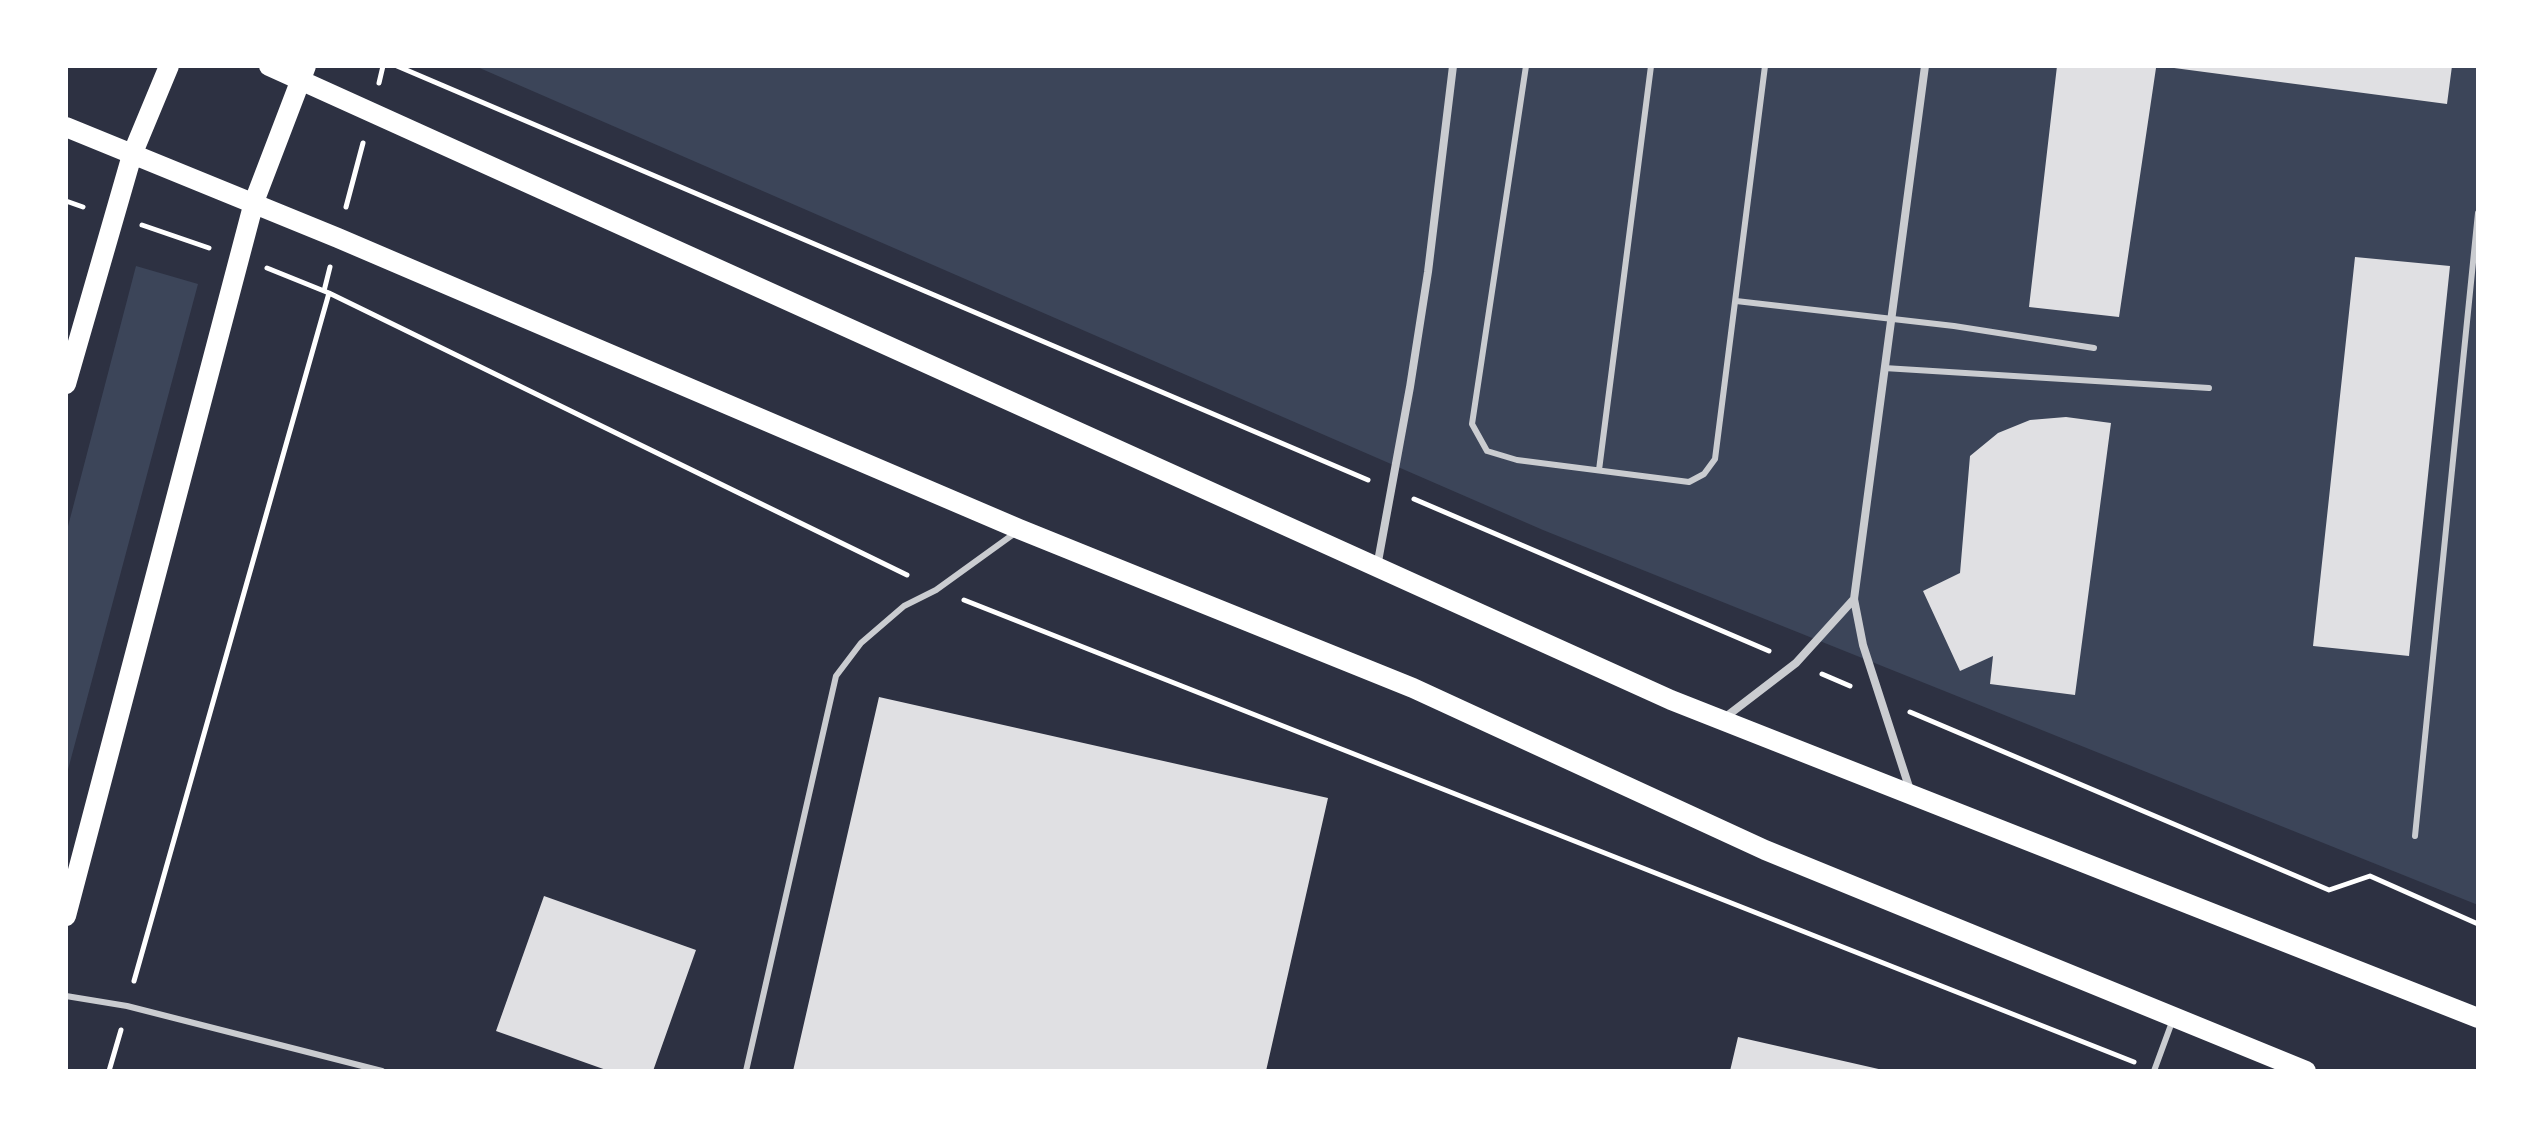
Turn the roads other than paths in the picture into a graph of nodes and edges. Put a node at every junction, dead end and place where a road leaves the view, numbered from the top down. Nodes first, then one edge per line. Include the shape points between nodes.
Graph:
1 (169, 66) edge
2 (269, 66) edge
3 (1453, 66) edge
4 (1526, 66) edge
5 (1651, 66) edge
6 (1765, 66) edge
7 (1925, 66) edge
8 (303, 72) edge
9 (66, 127) edge
10 (132, 155) junction
11 (254, 202) junction
12 (2478, 213) edge
13 (1736, 301) junction
14 (1891, 318) junction
15 (2094, 348) dead end
16 (1884, 368) junction
17 (66, 384) edge
18 (2209, 388) dead end
19 (1599, 470) junction
20 (1019, 529) junction
21 (1377, 567) junction
22 (1854, 599) junction
23 (1721, 720) junction
24 (1911, 795) junction
25 (2415, 836) dead end
26 (66, 916) edge
27 (66, 996) edge
28 (2173, 1017) junction
29 (2478, 1018) edge
30 (2154, 1070) edge
31 (382, 1071) edge
32 (746, 1071) edge
33 (2306, 1071) edge

1 - 10 main road
2 - 8 main road
3 - 21 street via 1428,272
4 - 19 lane via 1472,424 1487,451
5 - 19 lane
6 - 13 lane
7 - 14 street
8 - 11 main road
8 - 21 main road via 371,112
9 - 10 main road
10 - 11 main road
10 - 17 main road
11 - 20 main road
11 - 26 main road
12 - 25 lane
13 - 14 lane
13 - 19 lane via 1715,459 1704,474 1689,482
14 - 15 lane
14 - 16 street
16 - 18 lane
16 - 22 street
20 - 28 main road via 1413,688 1765,850
20 - 32 lane via 936,590 904,606 861,643 836,676
21 - 23 main road
22 - 23 street via 1796,663
22 - 24 street via 1863,645
23 - 24 main road
24 - 29 main road
27 - 31 lane via 127,1006
28 - 30 lane
28 - 33 main road

